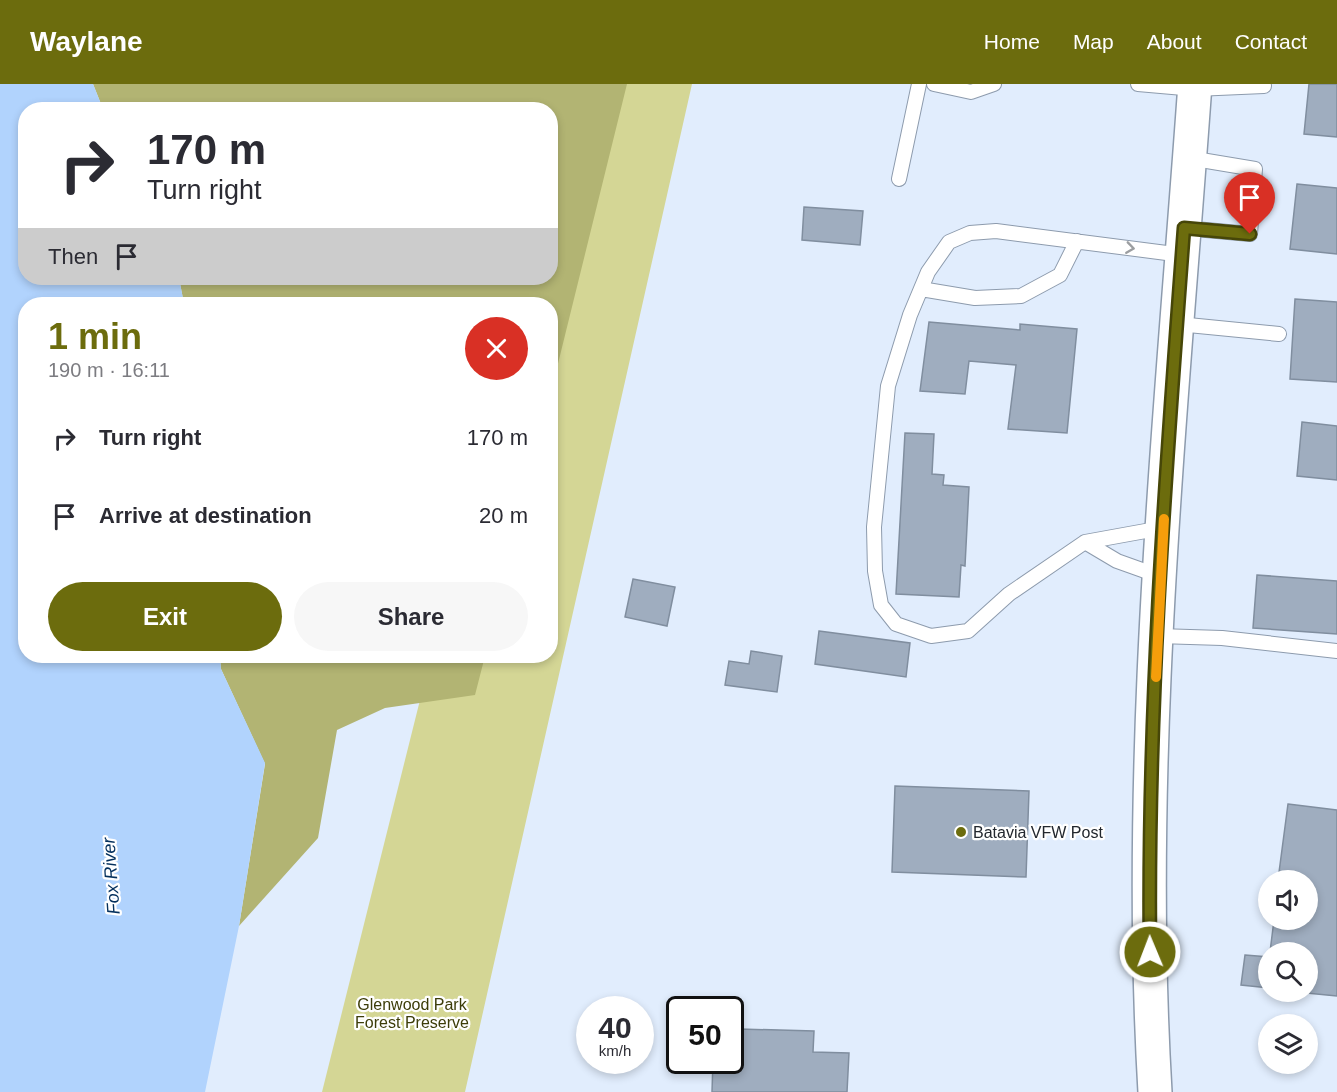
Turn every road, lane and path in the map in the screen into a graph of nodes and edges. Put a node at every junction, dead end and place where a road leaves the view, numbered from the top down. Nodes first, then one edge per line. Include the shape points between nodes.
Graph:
1 (919, 84) edge
2 (934, 84) edge
3 (994, 84) edge
4 (1138, 84) edge
5 (1264, 86) dead end
6 (1195, 87) edge
7 (1189, 158) junction
8 (899, 179) dead end
9 (1077, 241) junction
10 (1183, 241) junction
11 (921, 289) junction
12 (1178, 324) junction
13 (1279, 334) dead end
14 (1164, 528) junction
15 (1085, 542) junction
16 (1161, 577) junction
17 (1158, 636) junction
18 (1337, 651) edge
19 (1155, 1092) edge

1 - 8 lane
2 - 3 lane via 971,92
4 - 6 lane
5 - 6 lane
6 - 7 main road
7 - 10 main road
7 - 10 lane via 1255,169 1250,234
9 -> 10 lane
9 - 11 lane via 1060,275 1021,296 975,298
9 - 11 lane via 996,231 970,233 949,242
10 - 12 main road
11 - 15 lane via 888,386 874,527 881,605 896,624 931,636 968,631 1008,594
12 - 13 lane
12 - 14 main road
14 - 15 lane
14 - 16 main road
15 - 16 lane via 1117,561
16 - 17 main road
17 - 18 lane via 1222,638
17 - 19 main road via 1148,857

